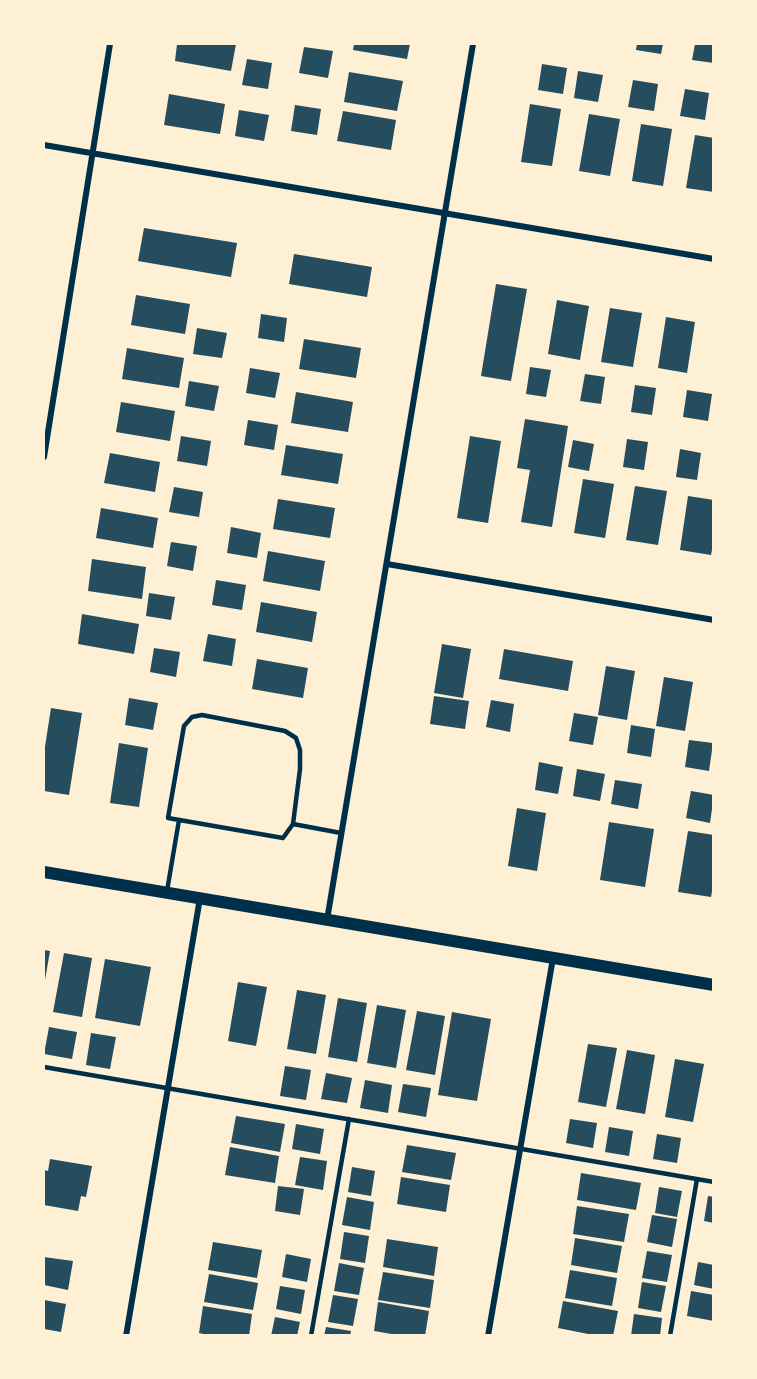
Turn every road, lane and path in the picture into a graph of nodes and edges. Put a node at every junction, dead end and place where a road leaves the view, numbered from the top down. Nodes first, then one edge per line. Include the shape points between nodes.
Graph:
1 (110, 44) edge
2 (473, 44) edge
3 (44, 145) edge
4 (93, 154) junction
5 (445, 214) junction
6 (714, 259) edge
7 (44, 457) edge
8 (387, 564) junction
9 (714, 620) edge
10 (179, 820) junction
11 (293, 824) junction
12 (341, 833) junction
13 (44, 872) edge
14 (166, 892) junction
15 (200, 898) junction
16 (327, 920) junction
17 (553, 958) junction
18 (714, 985) edge
19 (44, 1067) edge
20 (168, 1088) junction
21 (349, 1119) junction
22 (520, 1149) junction
23 (698, 1179) junction
24 (714, 1182) edge
25 (126, 1335) edge
26 (311, 1335) edge
27 (489, 1335) edge
28 (670, 1335) edge

1 - 4 street
2 - 5 street
3 - 4 street
4 - 5 street
4 - 7 street
5 - 6 street
5 - 8 street
8 - 9 street
8 - 12 street
10 - 11 lane via 283,838
10 - 11 lane via 168,818 184,726 192,717 202,715 285,731 296,738 300,769
10 - 14 lane
11 - 12 lane
12 - 16 street
13 - 14 main road
14 - 15 main road
15 - 16 main road
15 - 20 street
16 - 17 main road
17 - 18 main road
17 - 22 street
19 - 20 lane
20 - 21 lane
20 - 25 street
21 - 22 lane
21 - 26 lane
22 - 23 lane
22 - 27 street
23 - 24 lane
23 - 28 lane

